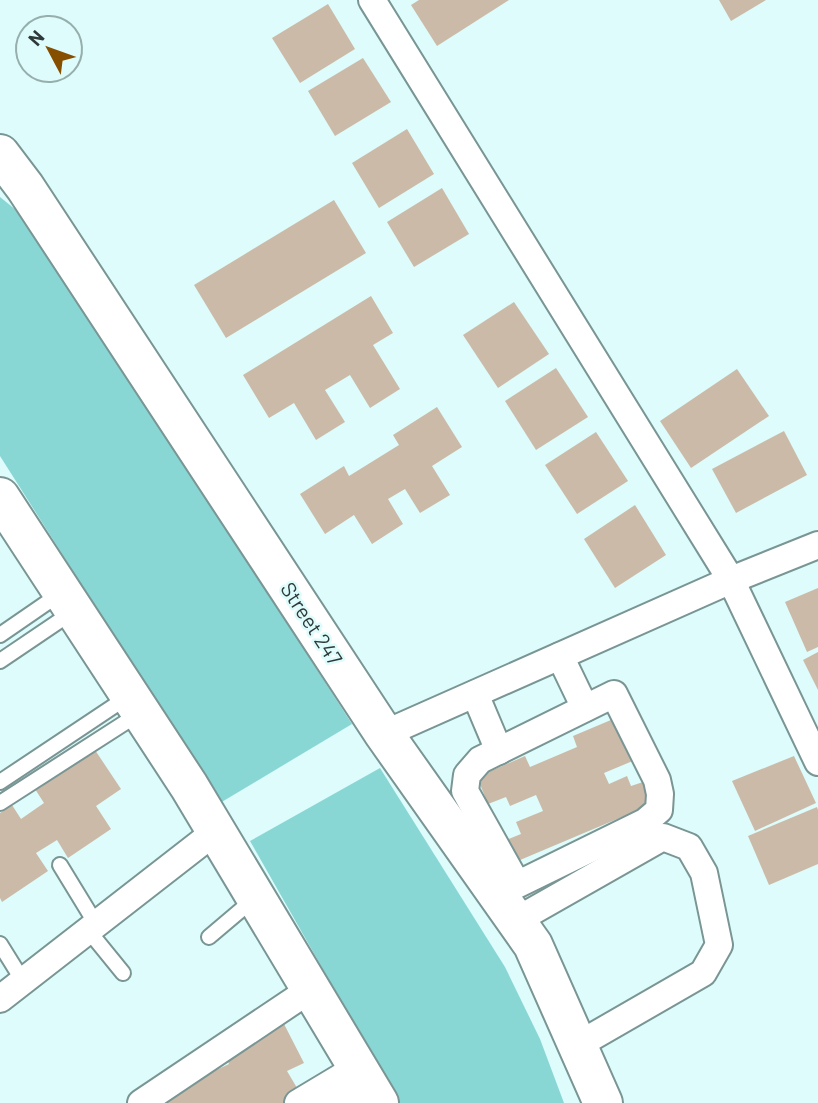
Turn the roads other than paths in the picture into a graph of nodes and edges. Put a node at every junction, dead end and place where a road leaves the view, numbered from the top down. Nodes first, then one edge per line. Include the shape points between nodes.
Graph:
1 (372, 0) edge
2 (0, 154) edge
3 (2, 503) edge
4 (818, 545) edge
5 (731, 580) junction
6 (68, 601) junction
7 (0, 635) edge
8 (561, 656) junction
9 (0, 661) edge
10 (475, 694) junction
11 (135, 704) junction
12 (585, 708) junction
13 (384, 734) junction
14 (499, 751) junction
15 (818, 762) edge
16 (0, 782) edge
17 (0, 803) edge
18 (216, 831) junction
19 (60, 865) dead end
20 (256, 897) junction
21 (510, 900) junction
22 (92, 927) junction
23 (209, 937) dead end
24 (0, 944) edge
25 (123, 973) dead end
26 (23, 981) junction
27 (311, 989) junction
28 (0, 999) edge
29 (578, 1045) junction
30 (368, 1085) edge
31 (141, 1103) edge
32 (298, 1103) edge
33 (334, 1103) edge
34 (603, 1103) edge

1 - 5 street
2 - 13 street, Street 247
3 - 6 street
4 - 5 street
5 - 8 street
5 - 15 street
6 - 7 lane
6 - 9 lane
6 - 11 street
8 - 10 street
8 - 12 street
10 - 13 street
10 - 14 street
11 - 16 lane
11 - 17 lane
11 - 18 street
12 - 14 street
12 - 21 street via 614,694 657,780 659,810
13 - 21 street, Street 247
14 - 21 street via 480,760 467,775 465,792
18 - 20 street
18 - 22 street
19 - 22 lane
20 - 23 lane
20 - 27 street
21 - 29 street, Street 247
21 - 29 street via 663,837 688,847 705,873 719,945 703,973
22 - 25 lane
22 - 26 street
24 - 26 lane
26 - 28 street
27 - 30 street
27 - 31 street
29 - 34 street, Street 247
30 - 32 street
30 - 33 street

